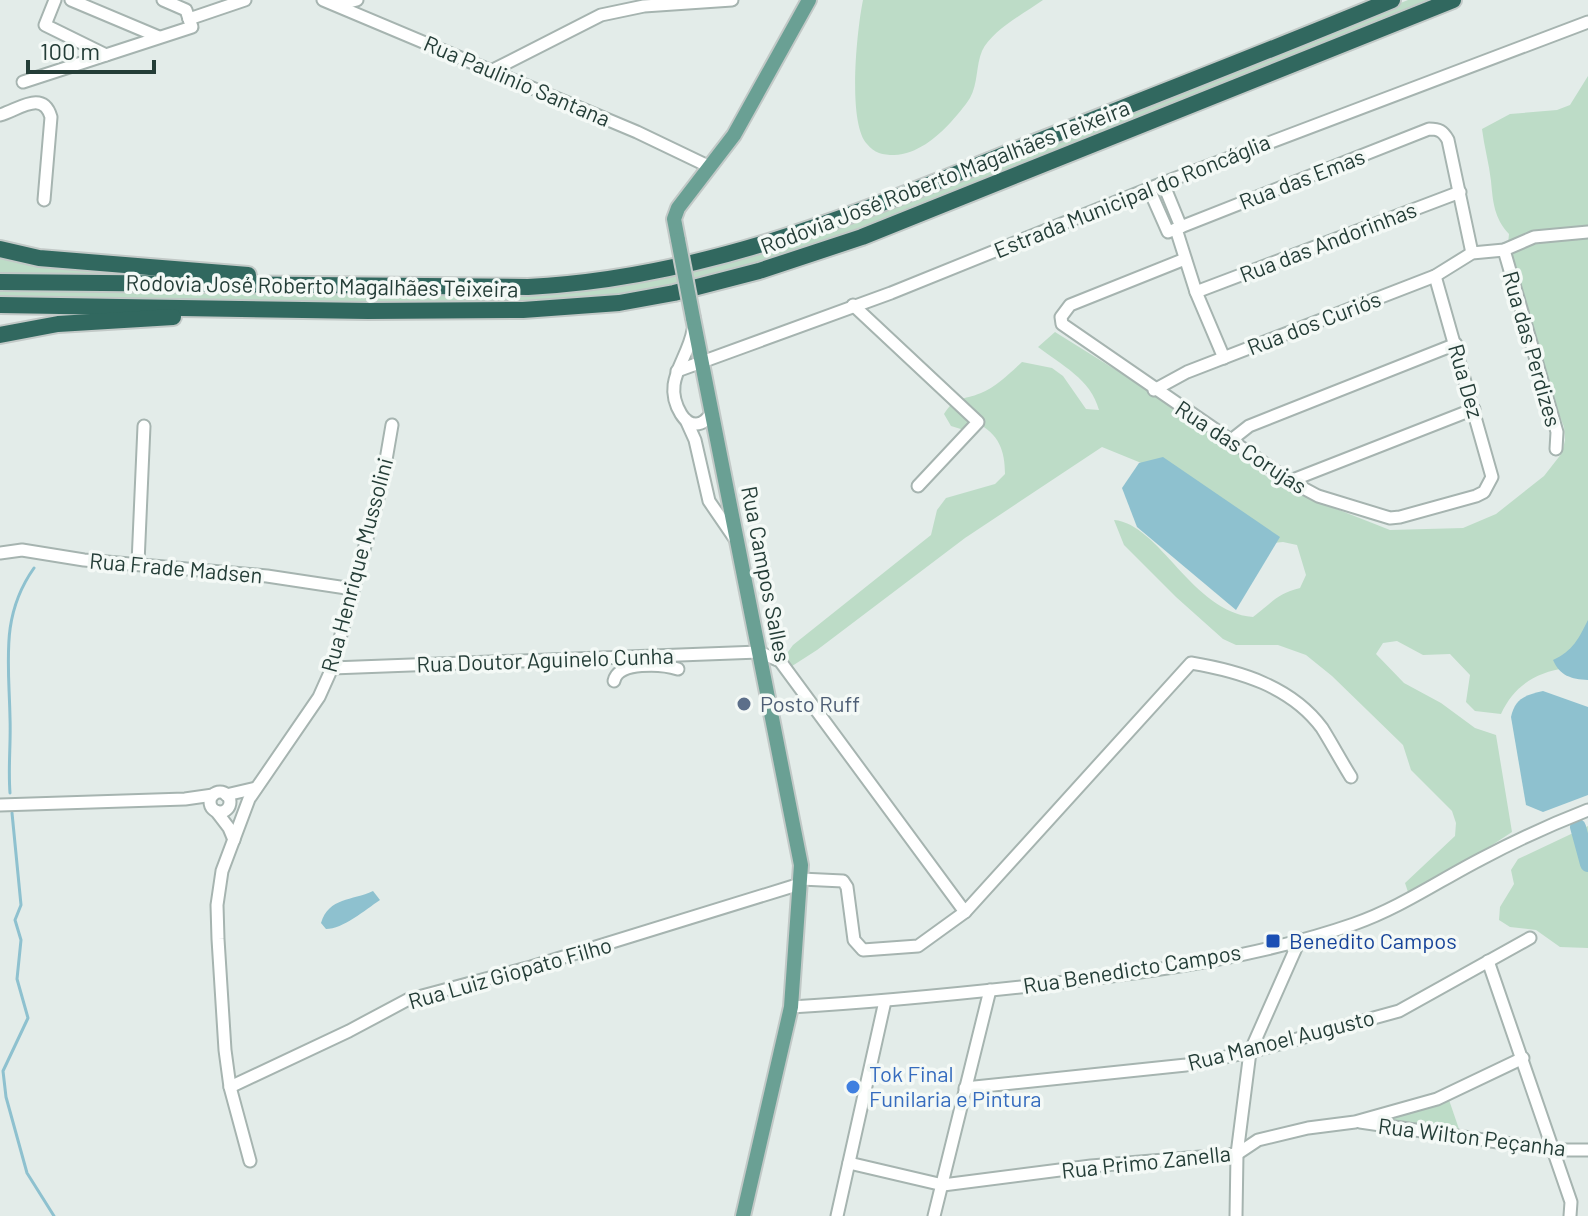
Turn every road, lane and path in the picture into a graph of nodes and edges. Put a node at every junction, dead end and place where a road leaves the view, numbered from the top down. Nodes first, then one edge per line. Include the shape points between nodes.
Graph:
1 (55, 0) edge
2 (71, 0) edge
3 (163, 0) edge
4 (245, 0) edge
5 (323, 0) edge
6 (357, 0) edge
7 (732, 0) edge
8 (809, 0) edge
9 (1392, 0) edge
10 (1453, 0) edge
11 (336, 6) junction
12 (189, 19) junction
13 (1588, 22) edge
14 (159, 37) junction
15 (106, 55) junction
16 (493, 70) junction
17 (23, 82) dead end
18 (0, 115) edge
19 (710, 167) junction
20 (1163, 183) junction
21 (1149, 189) junction
22 (1460, 192) junction
23 (44, 200) dead end
24 (1175, 229) junction
25 (1588, 232) edge
26 (0, 249) edge
27 (1504, 250) junction
28 (1472, 253) junction
29 (1185, 259) junction
30 (1435, 276) junction
31 (0, 282) edge
32 (365, 287) junction
33 (1196, 292) junction
34 (0, 305) edge
35 (853, 305) junction
36 (368, 311) junction
37 (694, 320) junction
38 (58, 324) junction
39 (0, 329) edge
40 (0, 335) edge
41 (1456, 344) junction
42 (1224, 358) junction
43 (701, 362) junction
44 (677, 371) junction
45 (704, 381) junction
46 (1154, 390) junction
47 (1474, 409) junction
48 (711, 414) junction
49 (685, 420) junction
50 (392, 425) dead end
51 (144, 426) dead end
52 (1230, 441) junction
53 (1556, 449) dead end
54 (1290, 481) junction
55 (918, 486) dead end
56 (1489, 486) joint
57 (737, 540) junction
58 (0, 553) edge
59 (138, 563) junction
60 (353, 589) junction
61 (759, 652) junction
62 (332, 668) junction
63 (678, 669) dead end
64 (614, 681) dead end
65 (1351, 777) dead end
66 (253, 794) junction
67 (213, 795) junction
68 (226, 795) junction
69 (185, 799) junction
70 (0, 805) edge
71 (232, 806) junction
72 (214, 810) junction
73 (1588, 810) edge
74 (240, 825) junction
75 (234, 840) junction
76 (800, 881) junction
77 (965, 912) junction
78 (1530, 938) dead end
79 (1300, 939) junction
80 (1488, 961) junction
81 (990, 990) junction
82 (885, 1001) junction
83 (791, 1007) junction
84 (1250, 1052) junction
85 (1523, 1058) junction
86 (230, 1087) junction
87 (965, 1088) junction
88 (1355, 1122) junction
89 (1553, 1150) junction
90 (1588, 1150) edge
91 (1237, 1154) junction
92 (250, 1161) dead end
93 (849, 1163) junction
94 (943, 1185) junction
95 (743, 1216) edge
96 (837, 1216) edge
97 (934, 1216) edge
98 (1236, 1216) edge
99 (1570, 1216) edge

1 - 15 street via 45,25
2 - 14 street
3 - 12 street via 186,10
4 - 12 street
5 - 11 street, Rua Paulinio Santana
6 - 11 street
7 - 16 street via 644,6 601,15
8 - 19 main road, Rua Campos Salles via 734,135
9 - 32 highway, Rodovia José Roberto Magalhães Teixeira via 858,213 759,247 593,282
10 - 36 highway, Rodovia José Roberto Magalhães Teixeira via 862,237 759,271 674,293 590,306
11 - 16 street, Rua Paulinio Santana
12 - 14 street via 192,27
13 - 20 street, Estrada Municipal do Roncáglia
14 - 15 street
15 - 17 street
16 - 19 street, Rua Paulinio Santana
18 - 23 street via 36,101 49,108
19 - 37 main road, Rua Campos Salles, bridge via 674,219
20 - 21 street, Estrada Municipal do Roncáglia
20 - 24 street
21 - 24 street
21 - 35 street, Estrada Municipal do Roncáglia
22 - 24 street, Rua das Emas via 1448,140 1444,132 1429,129
22 - 28 street
22 - 33 street, Rua das Andorinhas
24 - 29 street
25 - 27 street via 1534,237
26 - 32 highway via 39,258
27 - 28 street
27 - 53 street, Rua das Perdizes via 1557,432
28 - 30 street, Rua dos Curiós
29 - 33 street
29 - 46 street, Rua das Corujas via 1070,305 1061,317 1066,329
30 - 41 street, Rua Dez
30 - 42 street, Rua dos Curiós
31 - 32 highway, Rodovia José Roberto Magalhães Teixeira
33 - 42 street
34 - 36 highway, Rodovia José Roberto Magalhães Teixeira
35 - 43 street, Estrada Municipal do Roncáglia
35 - 55 street via 978,422
36 - 38 highway
37 - 43 main road, Rua Campos Salles
37 - 44 street via 689,348
38 - 39 highway
38 - 40 highway
41 - 47 street, Rua Dez
41 - 52 street via 1249,426
42 - 46 street, Rua dos Curiós
43 - 44 street, Estrada Municipal do Roncáglia
43 - 45 main road, Rua Campos Salles
44 - 45 street via 692,370
44 - 49 street via 672,390
45 - 48 main road, Rua Campos Salles
46 - 52 street, Rua das Corujas
47 - 54 street
47 - 56 street, Rua Dez via 1492,477
48 - 49 street via 698,424
48 - 57 main road, Rua Campos Salles
49 - 57 street via 709,501
50 - 60 street, Rua Henrique Mussolini
51 - 59 street
52 - 54 street, Rua das Corujas
54 - 56 street, Rua das Corujas via 1318,496 1390,518 1476,496
57 - 61 main road, Rua Campos Salles
58 - 59 street, Rua Frade Madsen via 22,550
59 - 60 street, Rua Frade Madsen
60 - 62 street, Rua Henrique Mussolini
61 - 62 street, Rua Doutor Aguinelo Cunha
61 - 76 main road, Rua Campos Salles
61 - 77 street via 780,661
62 - 66 street, Rua Henrique Mussolini via 319,697
63 - 64 street via 623,668
65 - 77 street via 1321,727 1300,705 1275,688 1229,670 1191,663
66 - 68 street
66 - 71 street
66 - 74 street, Rua Henrique Mussolini
67 - 68 street
67 - 69 street
67 - 72 street
68 - 71 street
69 - 70 street
69 - 72 street
71 - 72 street
71 - 74 street
72 - 75 street
73 - 79 street, Rua Benedicto Campos via 1482,858 1400,905
74 - 75 street, Rua Henrique Mussolini
75 - 86 street, Rua Henrique Mussolini via 217,905
76 - 77 street via 843,881 854,940 863,950 918,946
76 - 83 main road, Rua Campos Salles
76 - 86 street, Rua Luiz Giopato Filho via 546,963 407,1000
78 - 80 street, Rua Manoel Augusto
79 - 81 street, Rua Benedicto Campos via 1202,963
79 - 84 street
80 - 84 street, Rua Manoel Augusto via 1399,1011
80 - 85 street
81 - 82 street, Rua Benedicto Campos
81 - 87 street
82 - 83 street, Rua Benedicto Campos
82 - 93 street
83 - 95 main road, Rua Campos Salles
84 - 87 street, Rua Manoel Augusto via 1186,1065
84 - 91 street
85 - 88 street, Rua Primo Zanella via 1437,1099
85 - 89 street
86 - 92 street, Rua Henrique Mussolini
87 - 94 street
88 - 89 street, Rua Wilton Peçanha
88 - 91 street, Rua Primo Zanella via 1258,1140
89 - 90 street, Rua Wilton Peçanha
89 - 99 street via 1571,1202
91 - 94 street, Rua Primo Zanella
91 - 98 street
93 - 94 street, Rua Primo Zanella
93 - 96 street
94 - 97 street

